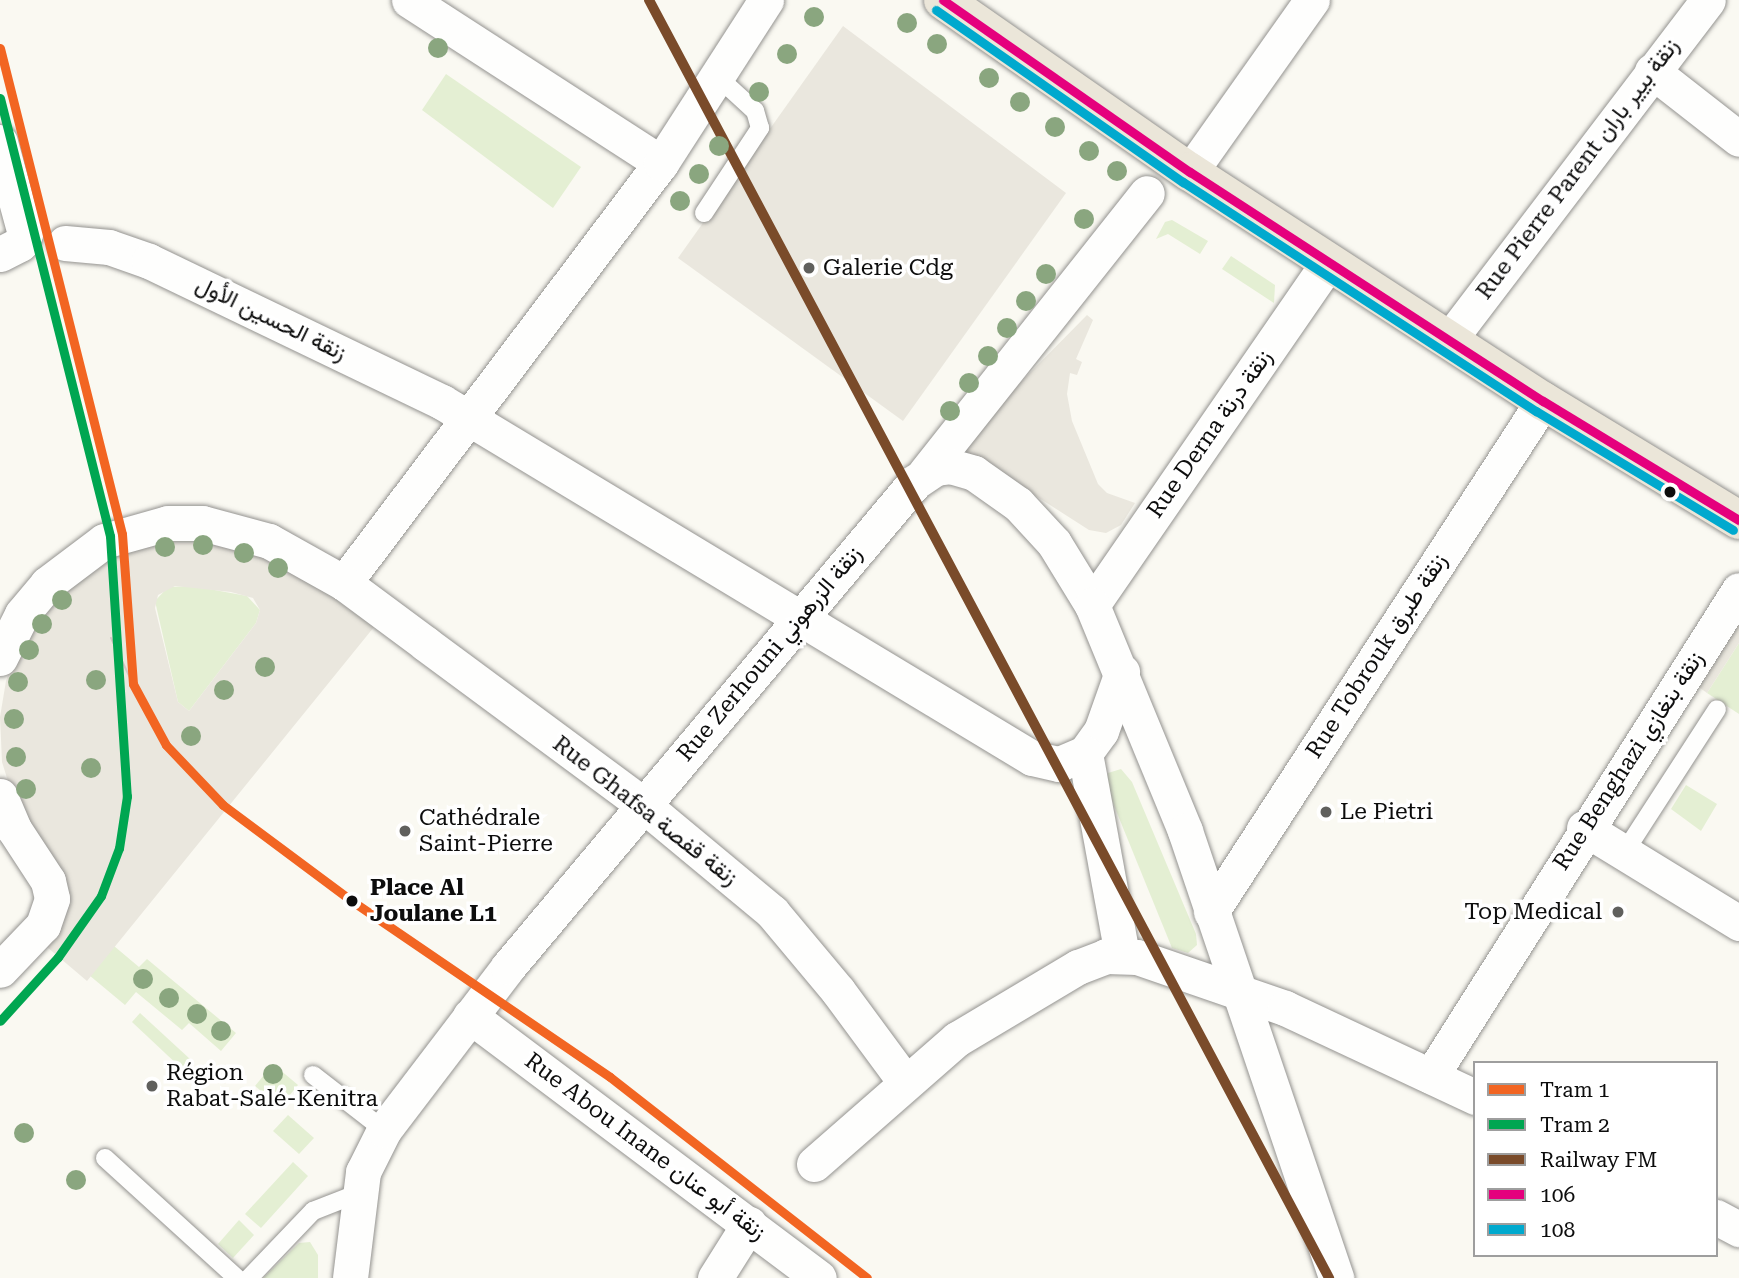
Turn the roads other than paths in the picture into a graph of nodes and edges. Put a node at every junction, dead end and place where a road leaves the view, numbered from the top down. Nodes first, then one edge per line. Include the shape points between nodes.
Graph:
1 (409, 0) edge
2 (766, 0) edge
3 (943, 0) edge
4 (1312, 0) edge
5 (1708, 0) edge
6 (1652, 71) junction
7 (719, 78) junction
8 (1739, 139) edge
9 (0, 142) edge
10 (661, 163) junction
11 (1190, 172) junction
12 (1147, 192) dead end
13 (704, 214) dead end
14 (65, 243) dead end
15 (8, 251) edge
16 (1329, 262) junction
17 (1449, 340) junction
18 (1543, 401) junction
19 (469, 419) junction
20 (925, 473) junction
21 (1739, 520) edge
22 (344, 583) junction
23 (1739, 590) edge
24 (1092, 605) junction
25 (801, 618) junction
26 (1, 648) edge
27 (1122, 672) junction
28 (1717, 709) dead end
29 (1085, 753) junction
30 (0, 796) edge
31 (642, 804) junction
32 (1584, 828) junction
33 (1624, 853) junction
34 (1212, 912) junction
35 (1739, 923) edge
36 (1122, 955) junction
37 (0, 970) edge
38 (1239, 993) junction
39 (470, 1016) junction
40 (313, 1075) dead end
41 (1432, 1076) junction
42 (905, 1082) junction
43 (1473, 1096) edge
44 (384, 1130) junction
45 (105, 1158) dead end
46 (814, 1164) dead end
47 (359, 1193) junction
48 (1718, 1218) edge
49 (749, 1224) junction
50 (1739, 1229) edge
51 (237, 1278) edge
52 (249, 1278) edge
53 (350, 1278) edge
54 (715, 1278) edge
55 (819, 1278) edge
56 (1336, 1278) edge

1 - 10 street
2 - 7 street
3 - 11 main road
4 - 11 street
5 - 6 street, Rue Pierre Parent زنقة بيير باران
6 - 8 street
6 - 17 street, Rue Pierre Parent زنقة بيير باران
7 - 10 street
7 - 13 lane via 755,111 760,128
9 - 15 street via 24,229
10 - 19 street
11 - 16 main road
12 - 20 street, Rue Zerhouni زنقة الزرهوني
14 - 19 street, زنقة الحسين الأول via 122,251
16 - 17 main road
16 - 24 street, Rue Derna زنقة درنة
17 - 18 main road
18 - 21 main road
18 - 34 street, Rue Tobrouk زنقة طبرق
19 - 22 street
19 - 25 street, زنقة الحسين الأول
20 - 24 street via 936,467 962,468 1018,504 1054,543
20 - 25 street, Rue Zerhouni زنقة الزرهوني
22 - 26 street, Rue Ghafsa زنقة قفصة via 302,558 236,530 168,523 121,534 79,555 47,584
22 - 31 street, Rue Ghafsa زنقة قفصة
23 - 32 street, Rue Benghazi زنقة بنغازي
24 - 27 street
25 - 29 street, زنقة الحسين الأول via 1032,758 1059,764
25 - 31 street, Rue Zerhouni زنقة الزرهوني
27 - 29 street via 1101,731
27 - 34 street
28 - 33 lane
29 - 36 street
30 - 37 street via 51,890 51,909 37,933
31 - 39 street, Rue Zerhouni زنقة الزرهوني
31 - 42 street, Rue Ghafsa زنقة قفصة via 772,912
32 - 33 street
32 - 41 street, Rue Benghazi زنقة بنغازي
33 - 35 street
34 - 38 street
36 - 38 street
36 - 42 street via 1091,960 1030,994 957,1040
38 - 41 street via 1285,1008
38 - 56 street
39 - 44 street, Rue Zerhouni زنقة الزرهوني
39 - 49 street, Rue Abou Inane زنقة أبو عنان
40 - 44 lane
41 - 43 street
42 - 46 street
44 - 47 street, Rue Zerhouni زنقة الزرهوني via 372,1150
45 - 51 lane
47 - 52 lane via 313,1211
47 - 53 street, Rue Zerhouni زنقة الزرهوني
48 - 50 street
49 - 54 street
49 - 55 street, Rue Abou Inane زنقة أبو عنان

